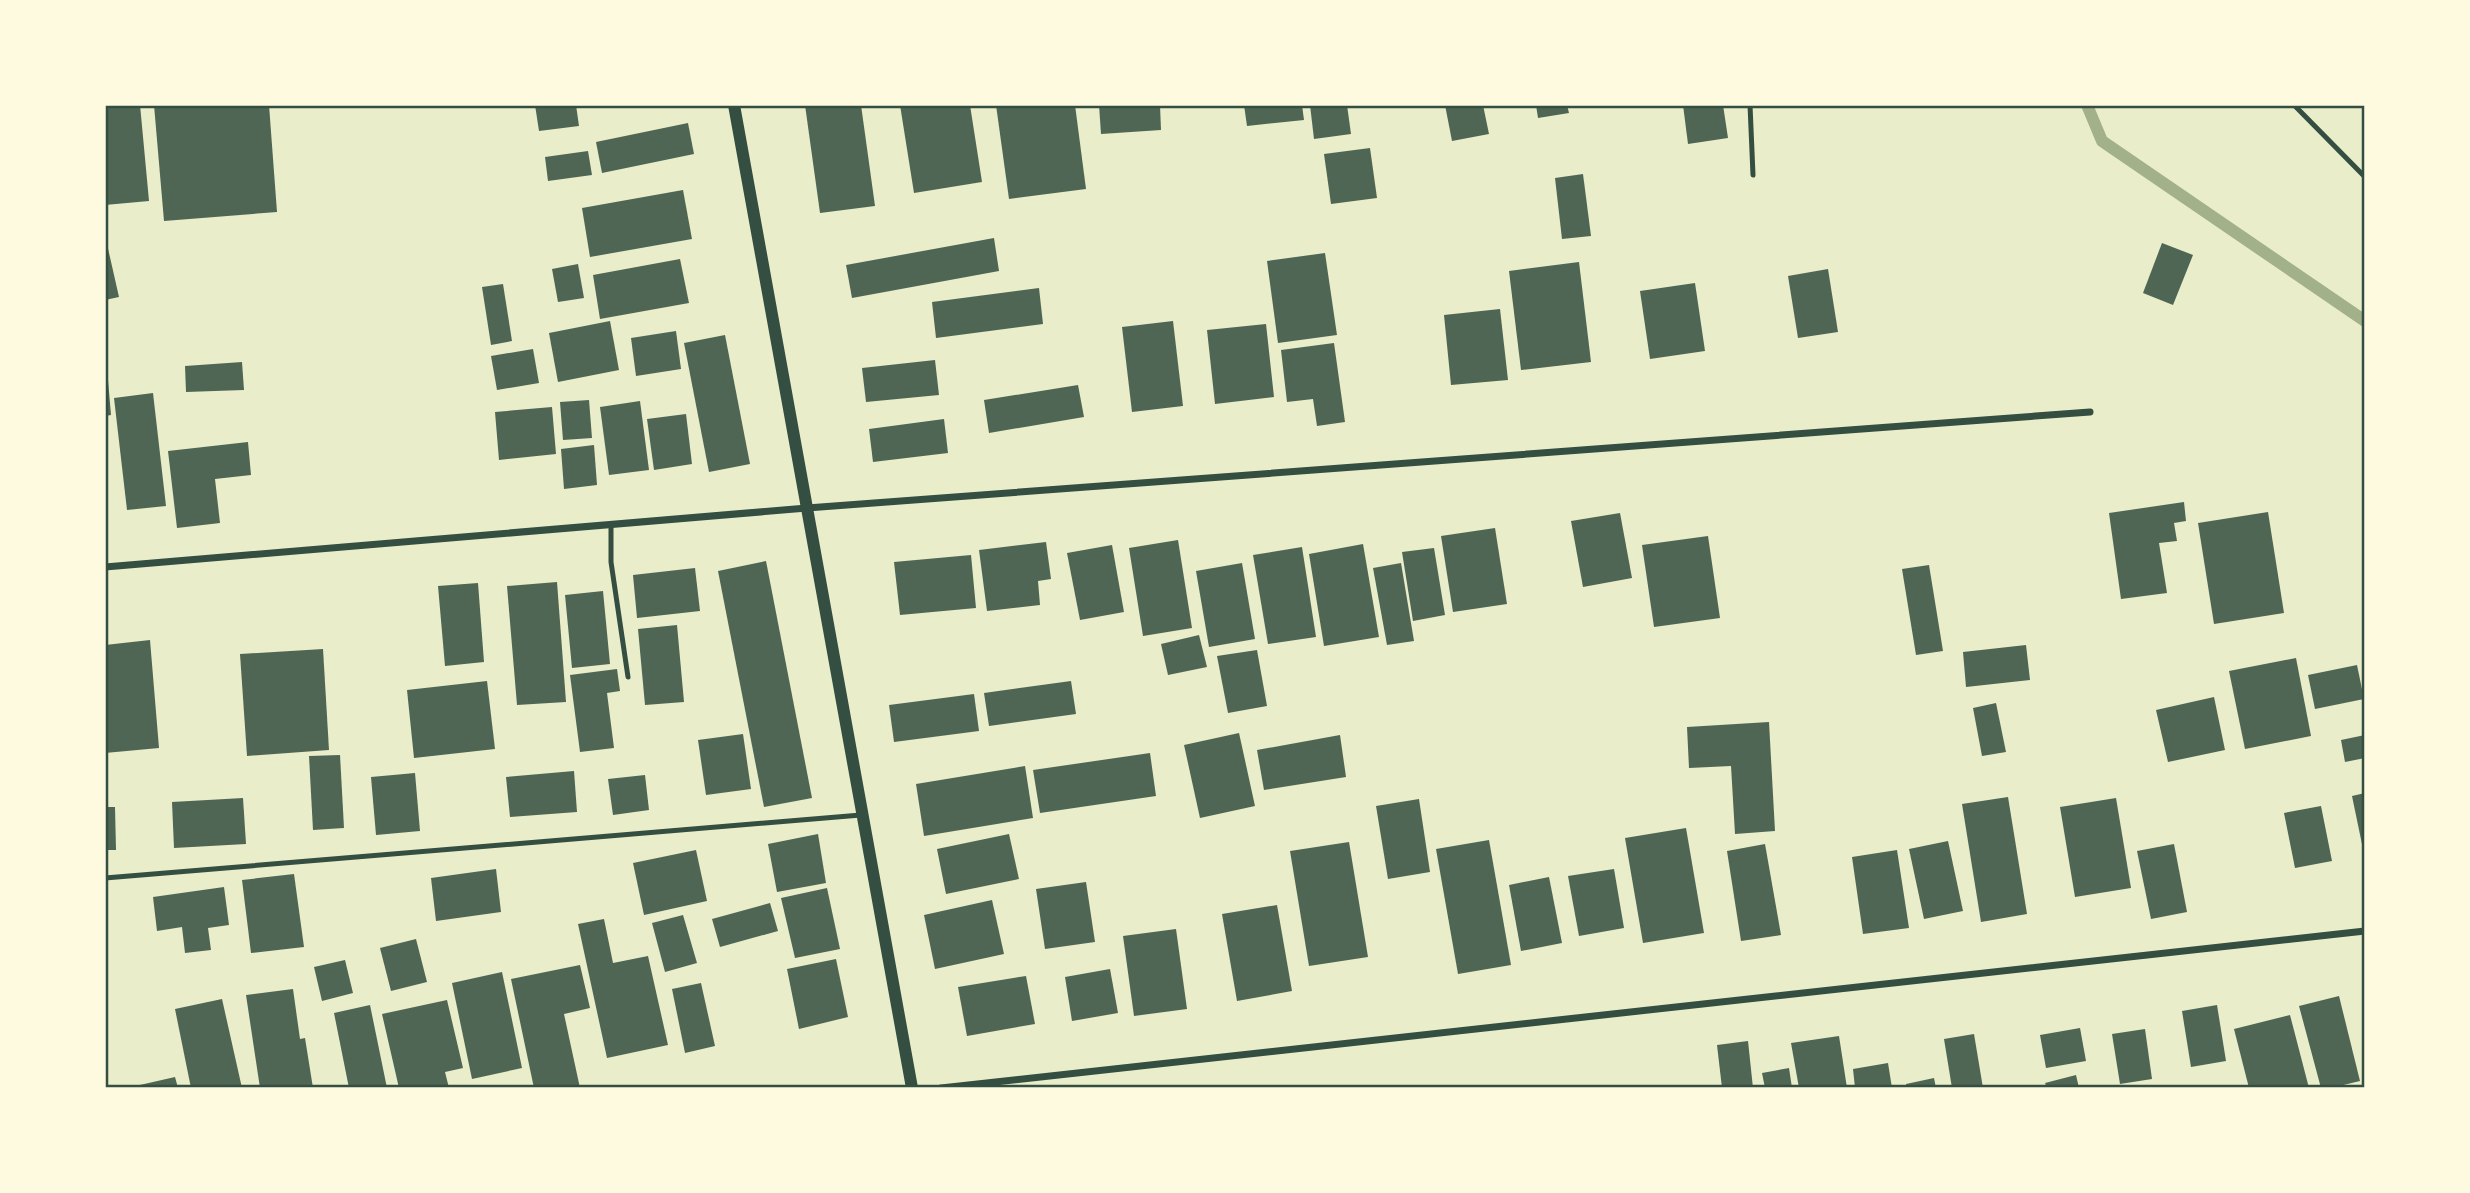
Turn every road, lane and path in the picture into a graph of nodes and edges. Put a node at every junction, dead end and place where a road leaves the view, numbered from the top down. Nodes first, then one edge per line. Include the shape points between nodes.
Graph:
1 (734, 105) edge
2 (1750, 105) edge
3 (2294, 105) edge
4 (1753, 175) dead end
5 (2365, 177) edge
6 (2090, 412) dead end
7 (807, 508) junction
8 (611, 525) junction
9 (105, 567) edge
10 (628, 677) dead end
11 (864, 815) junction
12 (105, 878) edge
13 (2365, 931) edge
14 (912, 1088) edge
15 (942, 1088) edge

1 - 7 street
2 - 4 lane
3 - 5 lane
6 - 7 street
7 - 8 street
7 - 11 street
8 - 9 street
8 - 10 lane via 611,562
11 - 12 lane
11 - 14 street
13 - 15 street

